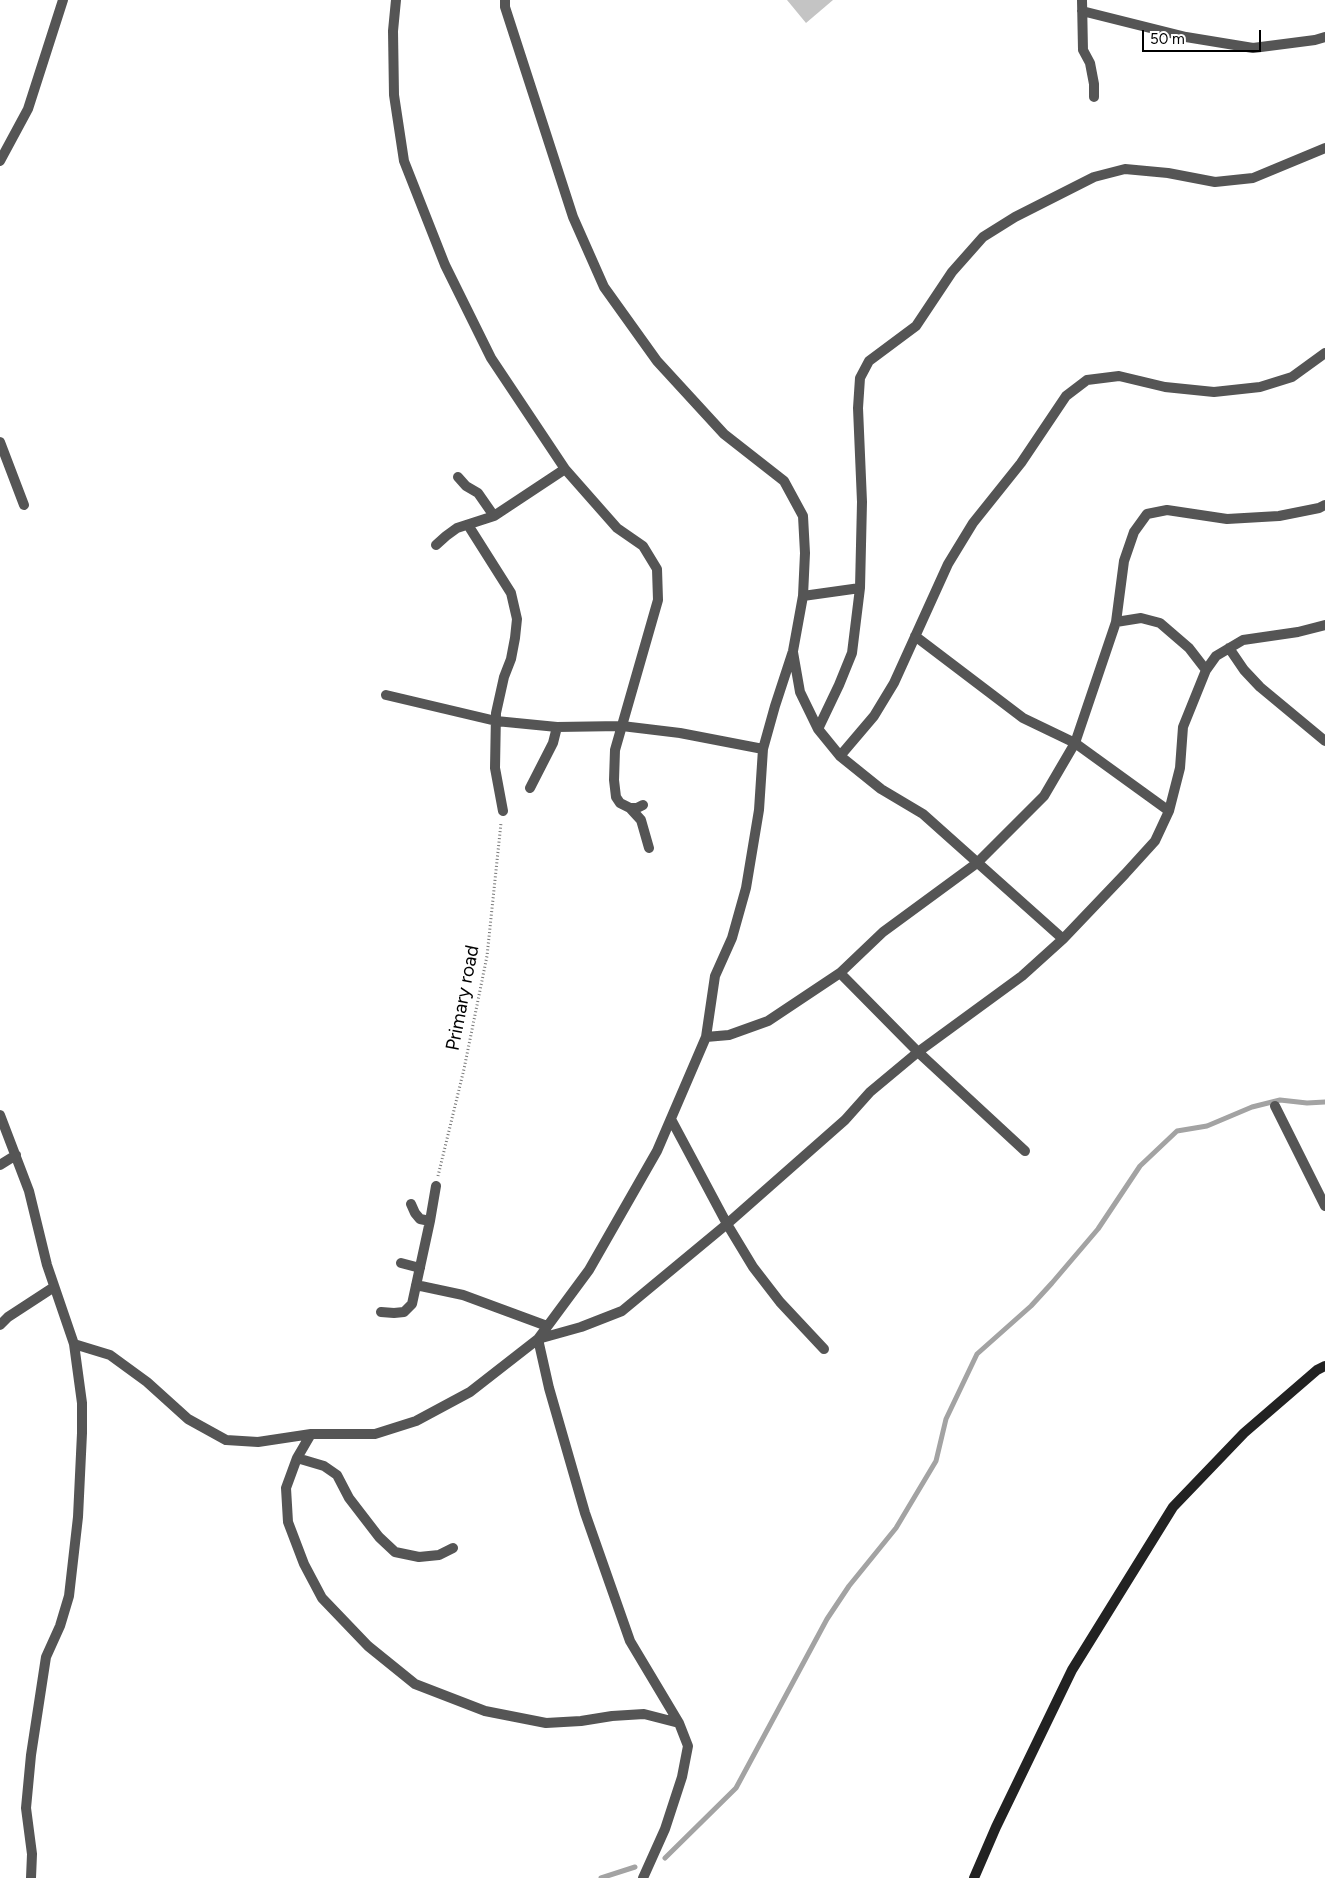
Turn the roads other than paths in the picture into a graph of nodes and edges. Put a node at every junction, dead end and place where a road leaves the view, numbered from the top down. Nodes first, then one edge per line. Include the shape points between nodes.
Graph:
1 (63, 0) edge
2 (396, 0) edge
3 (505, 0) edge
4 (1082, 5) edge
5 (1325, 36) edge
6 (1094, 97) dead end
7 (1325, 148) edge
8 (0, 161) edge
9 (1325, 353) edge
10 (0, 442) edge
11 (565, 469) junction
12 (458, 477) dead end
13 (24, 505) dead end
14 (1325, 505) edge
15 (494, 516) junction
16 (468, 525) junction
17 (436, 545) dead end
18 (860, 588) junction
19 (803, 596) junction
20 (1116, 622) junction
21 (1325, 625) edge
22 (915, 636) junction
23 (1229, 648) junction
24 (793, 651) junction
25 (1206, 670) junction
26 (386, 695) dead end
27 (496, 721) junction
28 (622, 726) junction
29 (557, 727) junction
30 (818, 729) junction
31 (1325, 741) edge
32 (1075, 743) junction
33 (763, 749) junction
34 (840, 756) junction
35 (530, 788) dead end
36 (643, 805) dead end
37 (630, 808) junction
38 (503, 811) road end
39 (1169, 811) junction
40 (649, 848) dead end
41 (977, 863) junction
42 (1063, 939) junction
43 (840, 973) junction
44 (706, 1038) junction
45 (918, 1052) junction
46 (1275, 1106) dead end
47 (0, 1115) edge
48 (672, 1121) junction
49 (1025, 1150) dead end
50 (16, 1155) junction
51 (0, 1165) edge
52 (436, 1186) road end
53 (411, 1204) dead end
54 (1325, 1206) edge
55 (430, 1221) junction
56 (727, 1224) junction
57 (401, 1263) dead end
58 (420, 1268) junction
59 (416, 1284) junction
60 (54, 1286) junction
61 (381, 1312) dead end
62 (0, 1325) edge
63 (547, 1326) junction
64 (538, 1339) junction
65 (74, 1344) junction
66 (824, 1349) dead end
67 (1325, 1366) edge
68 (310, 1434) junction
69 (297, 1458) junction
70 (453, 1548) dead end
71 (679, 1723) junction
72 (31, 1878) edge
73 (643, 1878) edge
74 (974, 1878) edge

1 - 8 street via 28,109
2 - 11 street via 394,95 404,161 445,265 491,358
3 - 19 street via 573,217 604,287 657,360 724,434 784,481 803,516
4 - 5 street via 1186,37 1253,48
4 - 6 street via 1083,50 1090,63
7 - 18 street via 1253,178 1215,182 1126,169 1094,177 1015,217 983,238 952,272 916,326 869,361 860,378
9 - 22 street via 1292,377 1260,387 1214,392 1165,387 1119,376 1087,380 1066,396 1021,464 973,523 948,564
10 - 13 street
11 - 15 street
11 - 28 street via 617,528 643,546 656,570 658,600
12 - 15 street via 478,492
14 - 20 street via 1279,516 1227,519 1167,510 1147,514 1134,532 1124,561
15 - 16 street
16 - 17 street via 457,528
16 - 27 street via 511,593 517,619
18 - 19 street
18 - 30 street via 852,653
19 - 24 street
20 - 25 street via 1141,618 1160,623 1190,648
20 - 32 street
21 - 23 street via 1244,640
22 - 32 street via 1023,718
22 - 34 street via 894,683 874,716
23 - 25 street via 1216,656
23 - 31 street via 1260,687
24 - 30 street via 800,692
24 - 33 street
25 - 39 street via 1183,727 1180,768
26 - 27 street
27 - 29 street
27 - 38 street via 495,768
28 - 29 street
28 - 33 street
28 - 37 street via 615,750 614,780 616,797
29 - 35 street via 550,750
30 - 34 street
32 - 39 street
32 - 41 street via 1044,796
33 - 44 street via 759,810 746,888 732,938 715,976
34 - 41 street via 881,789 923,814
36 - 37 street
37 - 40 street via 641,820
39 - 42 street via 1155,841
41 - 42 street
41 - 43 street via 883,932
42 - 45 street via 1022,976
43 - 44 street via 768,1021 729,1035
43 - 45 street
44 - 48 street
45 - 49 street
45 - 56 street
46 - 54 street
47 - 50 street
48 - 56 street
48 - 63 street via 589,1270
50 - 51 street
50 - 60 street
52 - 55 street
53 - 55 street via 420,1219
55 - 58 street
56 - 64 street via 622,1311
56 - 66 street via 780,1302
57 - 58 street
58 - 59 street
59 - 61 street via 412,1304 404,1312
59 - 63 street via 463,1295
60 - 62 street
60 - 65 street
63 - 64 street
64 - 68 street via 470,1392 416,1421 375,1434
64 - 71 street via 585,1513 630,1641
65 - 68 street via 110,1355 147,1382 188,1419 226,1440 258,1442
65 - 72 street via 82,1410 78,1517 69,1596 46,1658 31,1755 26,1808 32,1854
67 - 74 street via 1244,1433 1173,1507 1072,1670
68 - 69 street
69 - 70 street via 324,1466 337,1475 349,1498 395,1552 419,1557 438,1555
69 - 71 street via 286,1488 288,1522 304,1564 322,1598 368,1646 415,1684 485,1711 546,1723 644,1714
71 - 73 street via 688,1746 682,1777 665,1829

